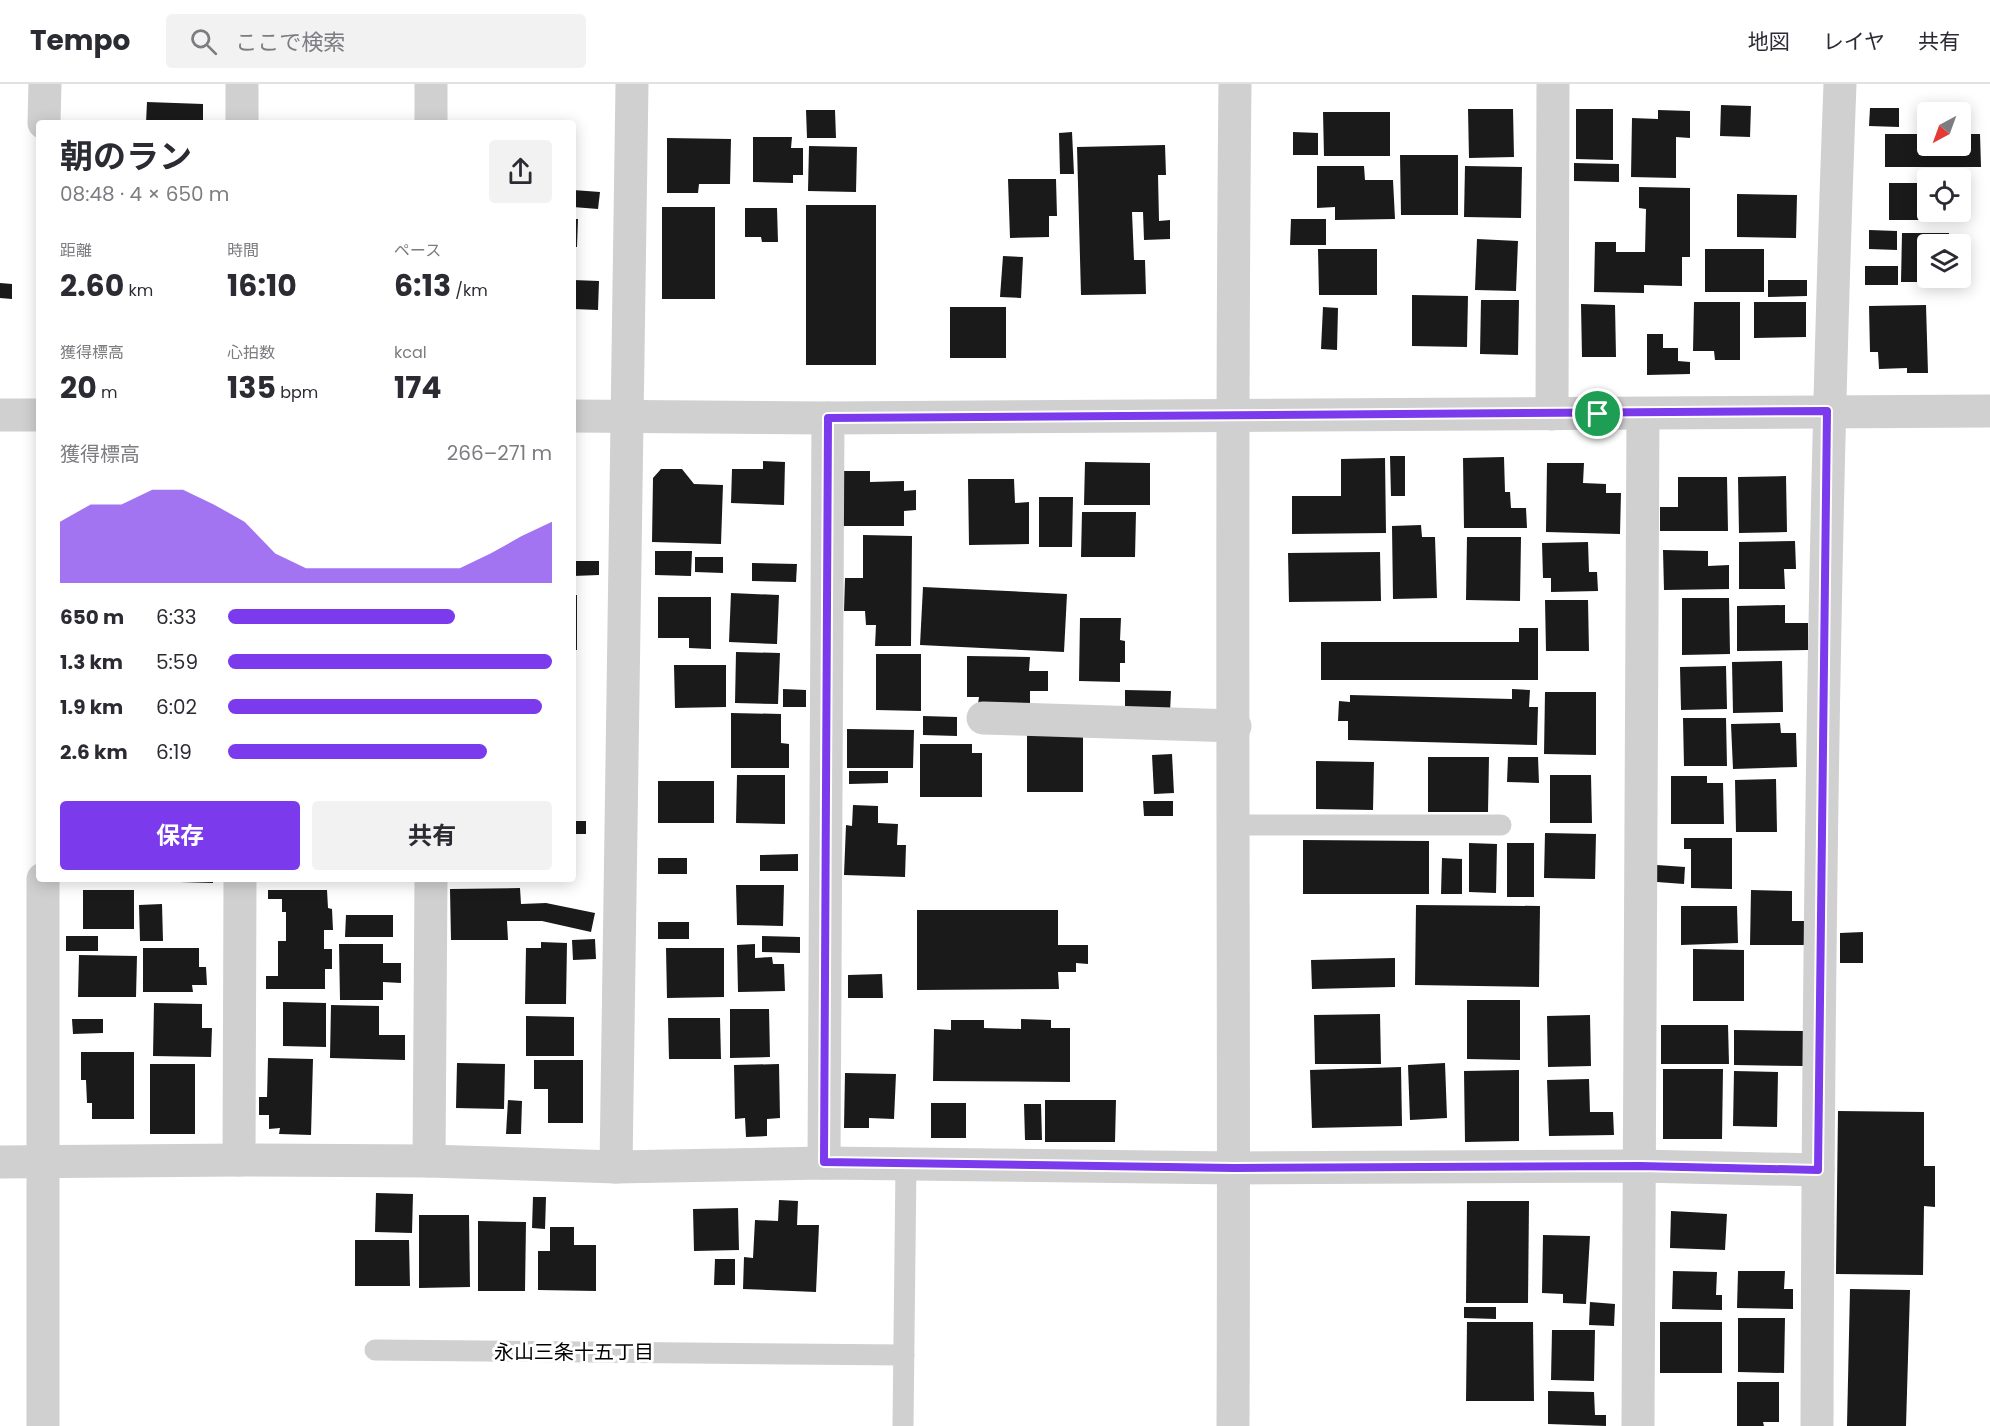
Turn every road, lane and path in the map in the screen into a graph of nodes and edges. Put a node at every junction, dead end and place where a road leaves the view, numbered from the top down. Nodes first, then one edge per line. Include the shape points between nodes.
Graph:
1 (45, 84) edge
2 (242, 84) edge
3 (431, 84) edge
4 (632, 84) edge
5 (1235, 84) edge
6 (1553, 84) edge
7 (1840, 84) edge
8 (44, 120) edge
9 (242, 120) edge
10 (431, 120) edge
11 (1827, 411) junction
12 (1990, 411) edge
13 (1552, 414) junction
14 (1643, 414) junction
15 (0, 415) edge
16 (36, 415) edge
17 (576, 416) edge
18 (628, 416) junction
19 (1232, 416) junction
20 (828, 418) junction
21 (983, 718) dead end
22 (1234, 726) junction
23 (1234, 825) junction
24 (1501, 825) dead end
25 (43, 882) edge
26 (240, 882) edge
27 (431, 882) edge
28 (239, 1160) junction
29 (429, 1161) junction
30 (0, 1162) edge
31 (824, 1162) junction
32 (44, 1163) junction
33 (906, 1164) junction
34 (1640, 1166) junction
35 (616, 1167) junction
36 (1234, 1168) junction
37 (1818, 1170) junction
38 (375, 1350) dead end
39 (904, 1355) junction
40 (43, 1426) edge
41 (903, 1426) edge
42 (1233, 1426) edge
43 (1638, 1426) edge
44 (1817, 1426) edge

1 - 8 street
2 - 9 street
3 - 10 street
4 - 18 street
5 - 19 street
6 - 13 street
7 - 11 street
11 - 12 street
11 - 14 street
11 - 37 street
13 - 14 street
13 - 19 street
14 - 34 street
15 - 16 street
17 - 18 street
18 - 20 street
18 - 35 street
19 - 20 street
19 - 22 street
20 - 31 street
21 - 22 street
22 - 23 street
23 - 24 lane
23 - 36 street
25 - 32 street
26 - 28 street
27 - 29 street
28 - 29 street
28 - 32 street
29 - 35 street
30 - 32 street
31 - 33 street
31 - 35 street
32 - 40 street
33 - 36 street
33 - 39 lane
34 - 36 street
34 - 37 street
34 - 43 street
36 - 42 street
37 - 44 street
38 - 39 lane
39 - 41 lane

